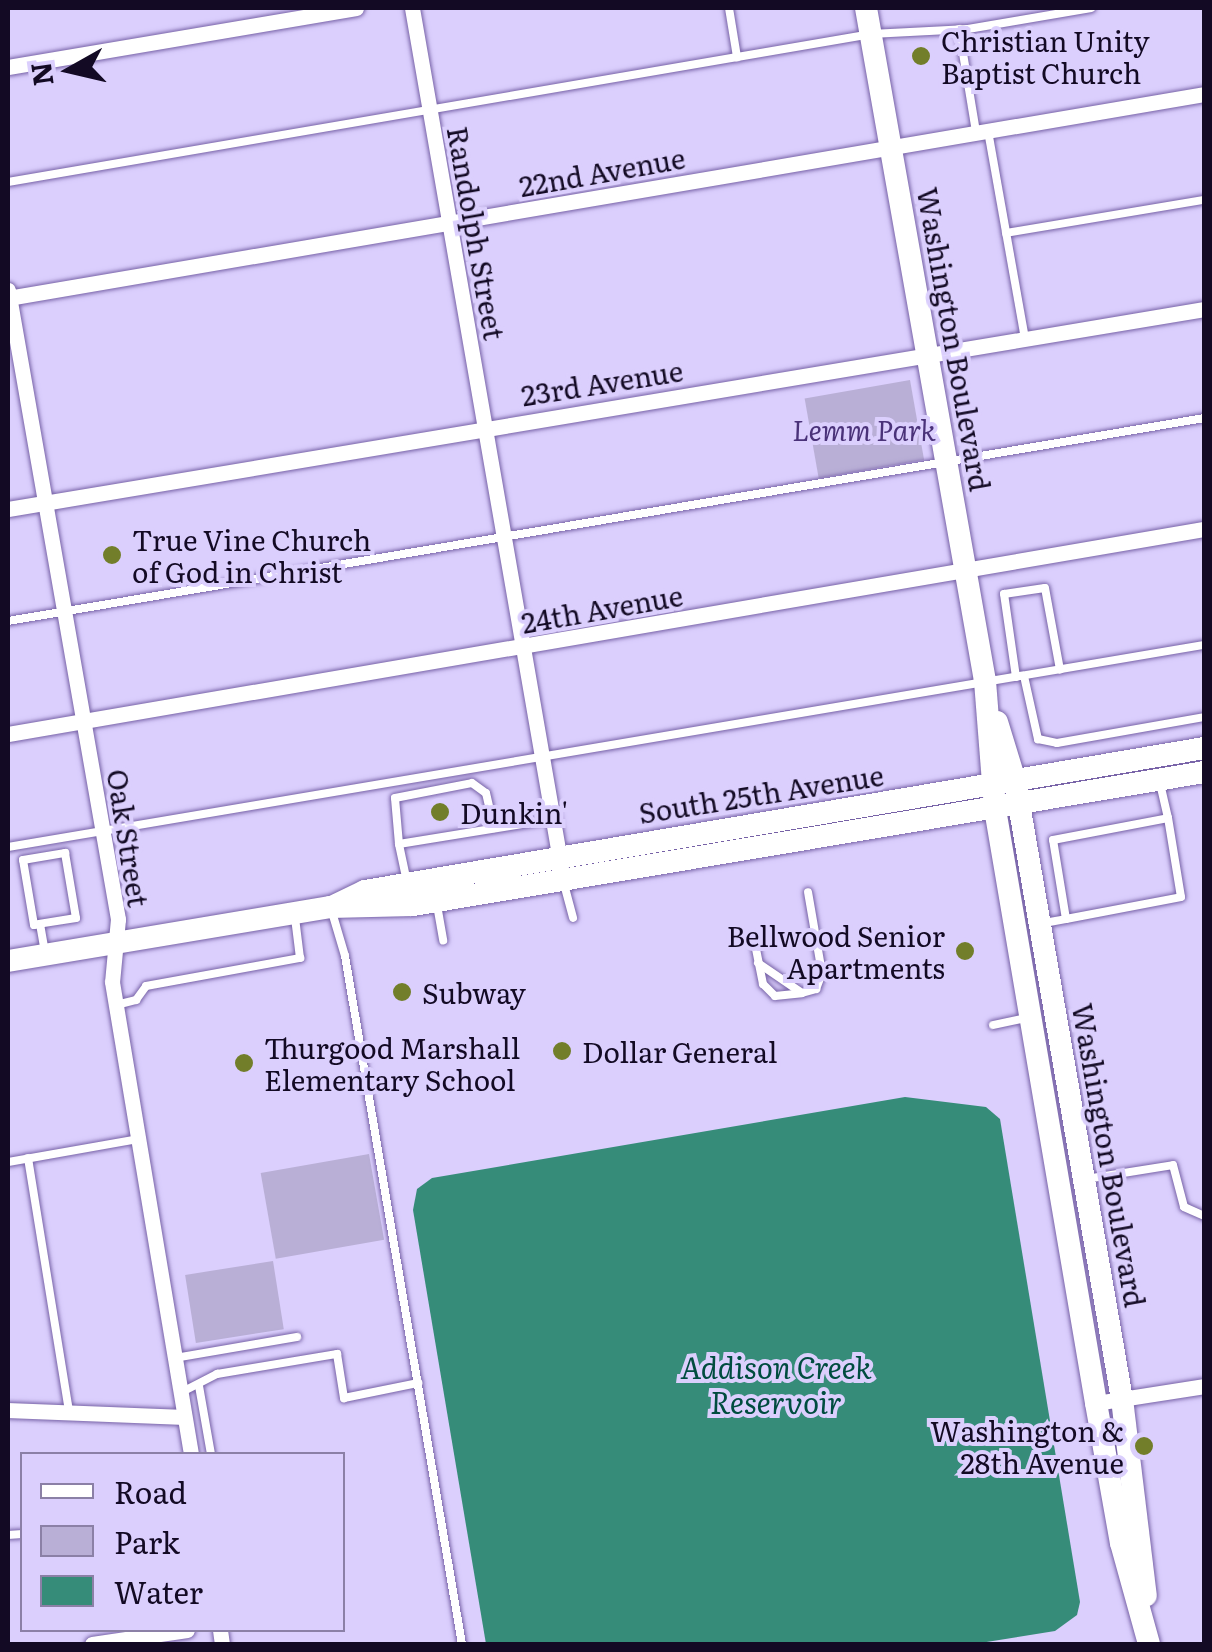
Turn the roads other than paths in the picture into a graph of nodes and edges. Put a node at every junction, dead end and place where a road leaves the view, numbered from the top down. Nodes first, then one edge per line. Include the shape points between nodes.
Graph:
1 (356, 8) edge
2 (412, 8) edge
3 (729, 8) edge
4 (866, 8) edge
5 (1091, 8) edge
6 (959, 29) junction
7 (870, 34) junction
8 (738, 57) junction
9 (8, 67) edge
10 (1204, 94) edge
11 (430, 112) junction
12 (982, 131) junction
13 (891, 146) junction
14 (8, 182) edge
15 (1204, 200) edge
16 (450, 222) junction
17 (1006, 233) junction
18 (8, 295) edge
19 (1204, 309) edge
20 (1025, 338) junction
21 (926, 354) junction
22 (1204, 418) edge
23 (486, 426) junction
24 (946, 462) junction
25 (45, 502) junction
26 (8, 508) edge
27 (1204, 528) edge
28 (505, 538) junction
29 (966, 569) junction
30 (64, 611) junction
31 (8, 620) edge
32 (1204, 645) edge
33 (524, 647) junction
34 (1060, 670) junction
35 (1020, 677) junction
36 (985, 681) junction
37 (1204, 717) edge
38 (84, 722) junction
39 (1166, 724) junction
40 (8, 734) edge
41 (1204, 748) edge
42 (1171, 753) junction
43 (542, 756) junction
44 (1204, 772) edge
45 (1159, 780) junction
46 (1004, 783) junction
47 (1019, 805) junction
48 (996, 810) junction
49 (1168, 818) junction
50 (553, 819) junction
51 (494, 828) junction
52 (103, 832) junction
53 (692, 834) junction
54 (399, 844) junction
55 (8, 847) edge
56 (1056, 851) junction
57 (559, 857) junction
58 (696, 858) junction
59 (1028, 858) junction
60 (563, 881) junction
61 (408, 884) junction
62 (808, 892) dead end
63 (1063, 898) junction
64 (436, 901) junction
65 (330, 908) junction
66 (295, 913) junction
67 (1038, 914) junction
68 (573, 918) dead end
69 (1066, 918) junction
70 (40, 924) junction
71 (443, 940) dead end
72 (116, 943) junction
73 (755, 944) dead end
74 (46, 955) junction
75 (8, 962) edge
76 (758, 963) junction
77 (802, 993) junction
78 (116, 1005) junction
79 (1055, 1013) junction
80 (1030, 1018) junction
81 (993, 1025) dead end
82 (138, 1139) junction
83 (28, 1158) junction
84 (8, 1162) edge
85 (1084, 1180) junction
86 (1204, 1216) edge
87 (297, 1337) dead end
88 (174, 1358) junction
89 (418, 1383) junction
90 (199, 1386) junction
91 (1204, 1386) edge
92 (180, 1393) junction
93 (1122, 1399) junction
94 (1096, 1404) junction
95 (8, 1410) edge
96 (69, 1412) junction
97 (184, 1417) junction
98 (190, 1452) edge
99 (211, 1452) edge
100 (175, 1632) edge
101 (109, 1643) edge
102 (92, 1644) edge
103 (462, 1644) edge
104 (1149, 1644) edge

1 - 9 street
2 - 11 street, Randolph Street
3 - 8 lane
4 - 7 street, Washington Boulevard
5 - 6 lane
6 - 7 lane
6 - 12 lane
7 - 8 lane
7 - 13 street, Washington Boulevard
8 - 11 lane
10 - 12 street, 22nd Avenue
11 - 14 lane
11 - 16 street, Randolph Street
12 - 13 street, 22nd Avenue
12 - 17 lane
13 - 16 street, 22nd Avenue
13 - 21 street, Washington Boulevard
15 - 17 lane
16 - 18 street, 22nd Avenue
16 - 23 street, Randolph Street
17 - 20 lane
18 - 25 street, Oak Street
19 - 20 street, 23rd Avenue
20 - 21 street, 23rd Avenue
21 - 23 street, 23rd Avenue
21 - 24 street, Washington Boulevard
22 - 24 lane
23 - 25 street, 23rd Avenue
23 - 28 street, Randolph Street
24 - 28 lane
24 - 29 street, Washington Boulevard
25 - 26 street, 23rd Avenue
25 - 30 street, Oak Street
27 - 29 street, 24th Avenue
28 - 30 lane
28 - 33 street, Randolph Street
29 - 33 street, 24th Avenue
29 - 36 street, Washington Boulevard
30 - 31 lane
30 - 38 street, Oak Street
32 - 34 lane
33 - 38 street, 24th Avenue
33 - 43 street, Randolph Street
34 - 35 lane
34 - 35 lane via 1044,588 1004,594
35 - 36 lane
35 - 39 lane via 1038,739 1057,743
36 - 43 lane
36 - 46 street, Washington Boulevard
37 - 39 lane
38 - 40 street, 24th Avenue
38 - 52 street, Oak Street
39 - 42 lane
41 - 42 street, South 25th Avenue
42 - 46 street, South 25th Avenue
43 - 50 street, Randolph Street
43 - 52 lane
44 - 45 street, South 25th Avenue
45 - 47 street, South 25th Avenue
45 - 49 lane
46 - 47 street, Washington Boulevard
46 - 48 street, Washington Boulevard
46 - 53 street, South 25th Avenue
47 - 48 street, South 25th Avenue
47 - 59 street, Washington Boulevard
48 - 58 street, South 25th Avenue
48 - 80 street, Washington Boulevard
49 - 56 lane via 1054,840
49 - 69 lane via 1181,897
50 - 51 lane
50 - 57 street, Randolph Street
51 - 54 lane
51 - 54 lane via 478,784 395,798
52 - 55 lane
52 - 72 street, Oak Street
53 - 57 street, South 25th Avenue
53 - 58 street
54 - 61 lane
56 - 59 lane
56 - 63 lane
57 - 60 street, Randolph Street
57 - 61 street, South 25th Avenue
58 - 60 street, South 25th Avenue
59 - 67 street, Washington Boulevard
60 - 64 street, South 25th Avenue
60 - 68 lane
61 - 65 street, South 25th Avenue
62 - 77 lane via 822,973 816,989
63 - 67 lane
63 - 69 lane
64 - 65 street, South 25th Avenue via 364,911
64 - 71 lane
65 - 66 street, South 25th Avenue
65 - 89 lane via 345,956
66 - 72 street, South 25th Avenue
66 - 78 lane via 300,958 146,986 136,1000
67 - 69 lane
67 - 79 street, Washington Boulevard
70 - 70 lane via 76,918 65,853 23,860 34,925
70 - 74 lane
72 - 74 street, South 25th Avenue
72 - 78 street, Oak Street
73 - 76 lane
74 - 75 street, South 25th Avenue
76 - 77 lane
76 - 77 lane via 763,984 775,996
78 - 82 street, Oak Street
79 - 80 lane
79 - 85 street, Washington Boulevard
80 - 81 lane
80 - 94 street, Washington Boulevard
82 - 83 lane
82 - 88 street, Oak Street
83 - 84 lane
83 - 96 lane
85 - 86 lane via 1174,1164 1184,1207
85 - 93 street, Washington Boulevard
87 - 88 lane
88 - 92 street, Oak Street
89 - 90 lane via 344,1398 337,1354 217,1374
89 - 103 lane
90 - 92 lane
90 - 99 lane
91 - 93 street
92 - 97 street, Oak Street
93 - 94 street
93 - 104 street, Washington Boulevard
94 - 104 street, Washington Boulevard
95 - 96 street
96 - 97 street
97 - 98 street, Oak Street
100 - 101 street
101 - 102 street

